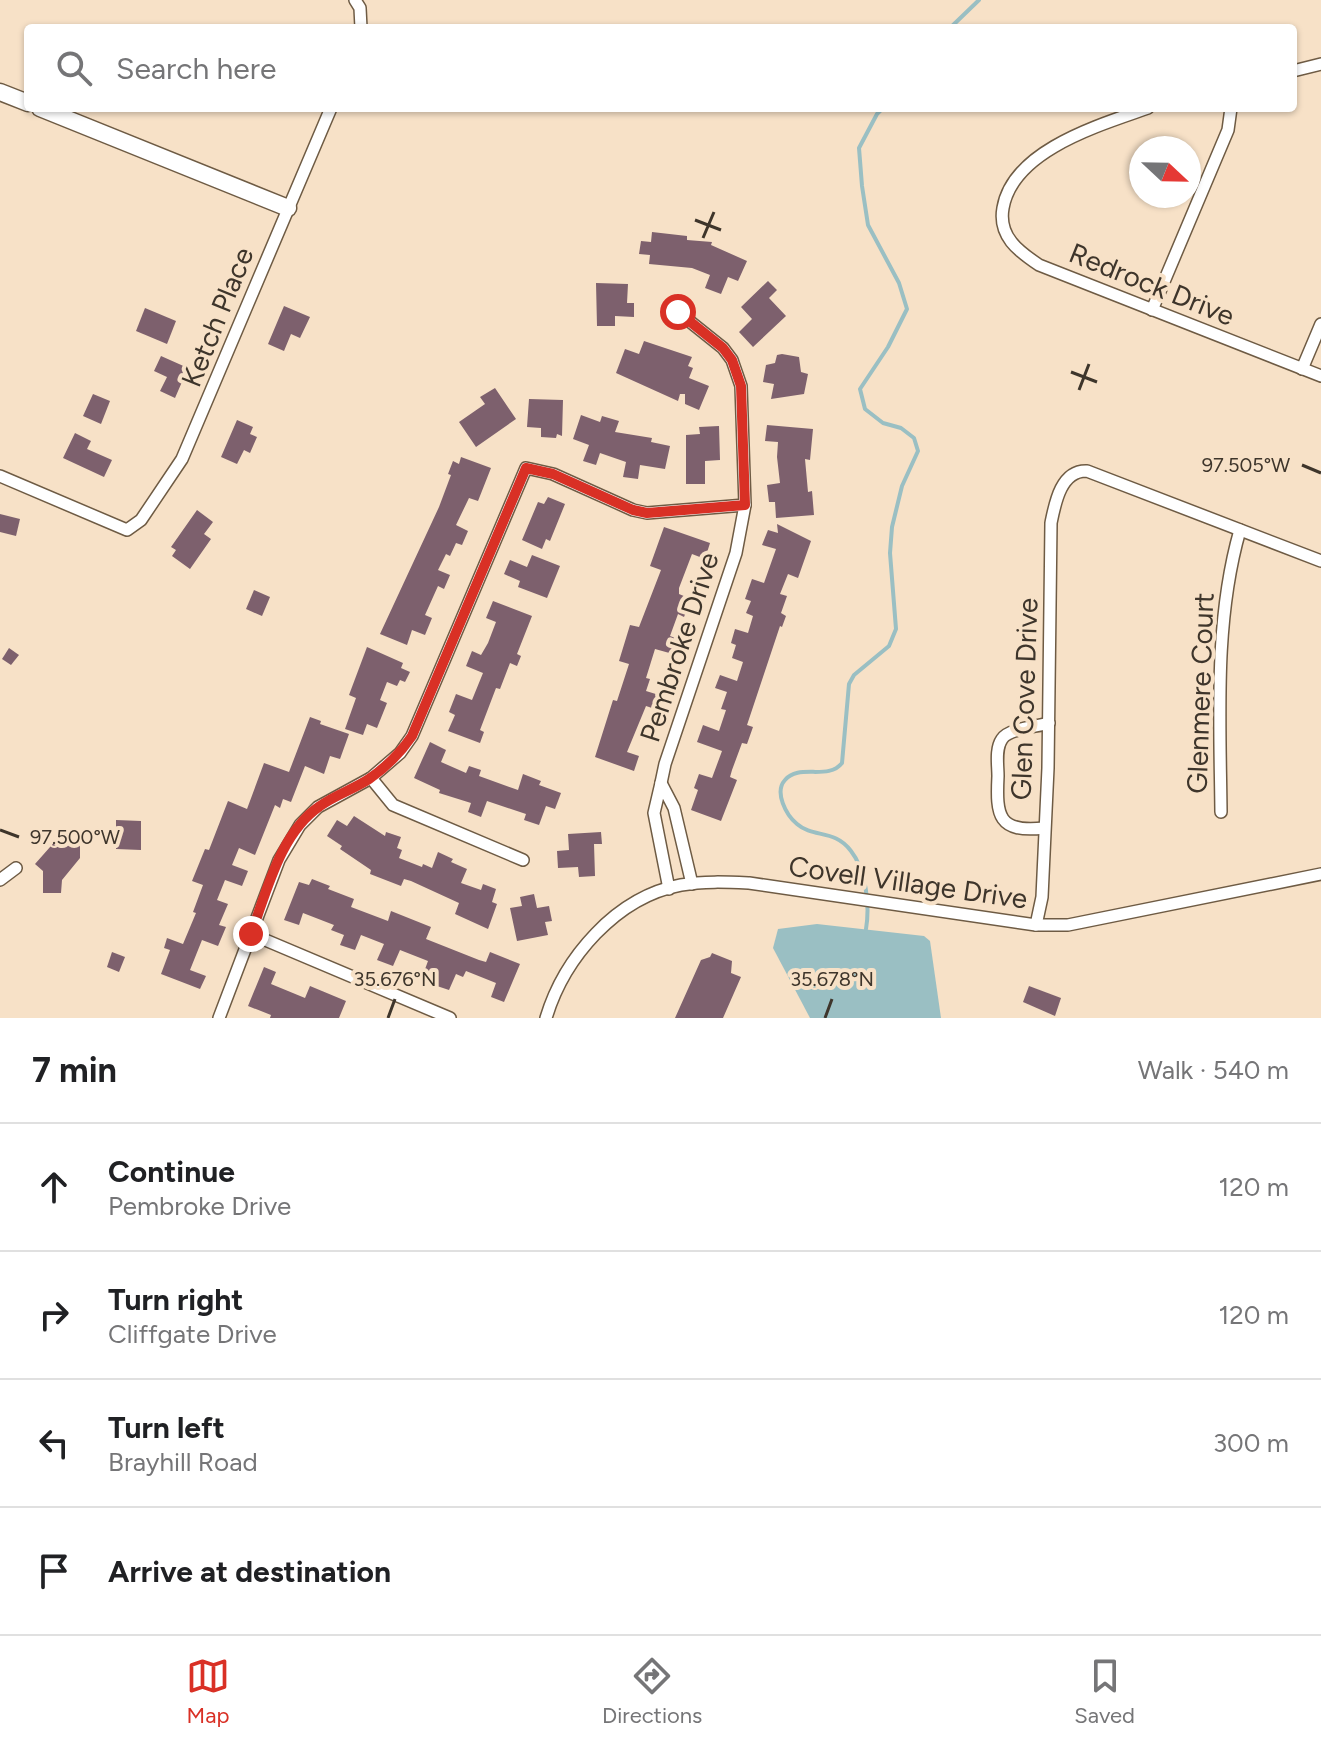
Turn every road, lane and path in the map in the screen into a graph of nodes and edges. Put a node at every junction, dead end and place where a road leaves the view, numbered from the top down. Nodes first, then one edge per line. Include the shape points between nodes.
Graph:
1 (355, 0) edge
2 (361, 24) edge
3 (1321, 64) edge
4 (1297, 70) edge
5 (0, 92) edge
6 (24, 101) edge
7 (50, 112) edge
8 (329, 112) edge
9 (1136, 112) edge
10 (1230, 112) edge
11 (288, 208) junction
12 (1152, 310) junction
13 (678, 312) dead end
14 (1321, 324) edge
15 (1302, 369) junction
16 (1321, 376) edge
17 (0, 476) edge
18 (745, 505) junction
19 (1240, 530) junction
20 (1321, 561) edge
21 (1049, 723) junction
22 (371, 778) junction
23 (661, 783) junction
24 (1221, 812) dead end
25 (678, 828) junction
26 (1044, 828) junction
27 (656, 833) junction
28 (523, 860) dead end
29 (16, 868) dead end
30 (1321, 874) edge
31 (0, 880) edge
32 (692, 884) junction
33 (669, 889) junction
34 (1036, 925) junction
35 (251, 934) junction
36 (219, 1018) edge
37 (450, 1018) edge
38 (546, 1018) edge

1 - 2 street
3 - 4 street
5 - 6 street
7 - 11 street
8 - 11 street, Ketch Place
9 - 12 street, Redrock Drive via 1043,153 1013,179 1000,222 1019,252 1039,265
10 - 12 street via 1228,130
11 - 17 street, Ketch Place via 182,459 141,520 127,530
12 - 15 street, Redrock Drive
13 - 18 street, Pembroke Drive via 732,360 741,386
14 - 15 street
15 - 16 street, Redrock Drive
18 - 22 street via 647,513 526,468 412,736
18 - 23 street, Pembroke Drive via 736,553
19 - 20 street
19 - 21 street, Glen Cove Drive via 1087,471 1070,477 1060,489 1051,523
19 - 24 street, Glenmere Court via 1228,570 1221,638
21 - 26 street, Glen Cove Drive
21 - 26 street via 1009,733 998,748 1000,818 1023,830
22 - 28 street via 393,805
22 - 35 street via 318,807 300,825 279,860
23 - 25 street, Pembroke Drive
23 - 27 street, Pembroke Drive
25 - 27 street
25 - 32 street, Pembroke Drive
26 - 34 street, Glen Cove Drive
27 - 33 street, Pembroke Drive
29 - 31 street
30 - 34 street, Covell Village Drive via 1068,925
32 - 33 street, Covell Village Drive
32 - 34 street, Covell Village Drive via 749,883
33 - 38 street, Covell Village Drive via 625,911 574,957
35 - 36 street
35 - 37 street

